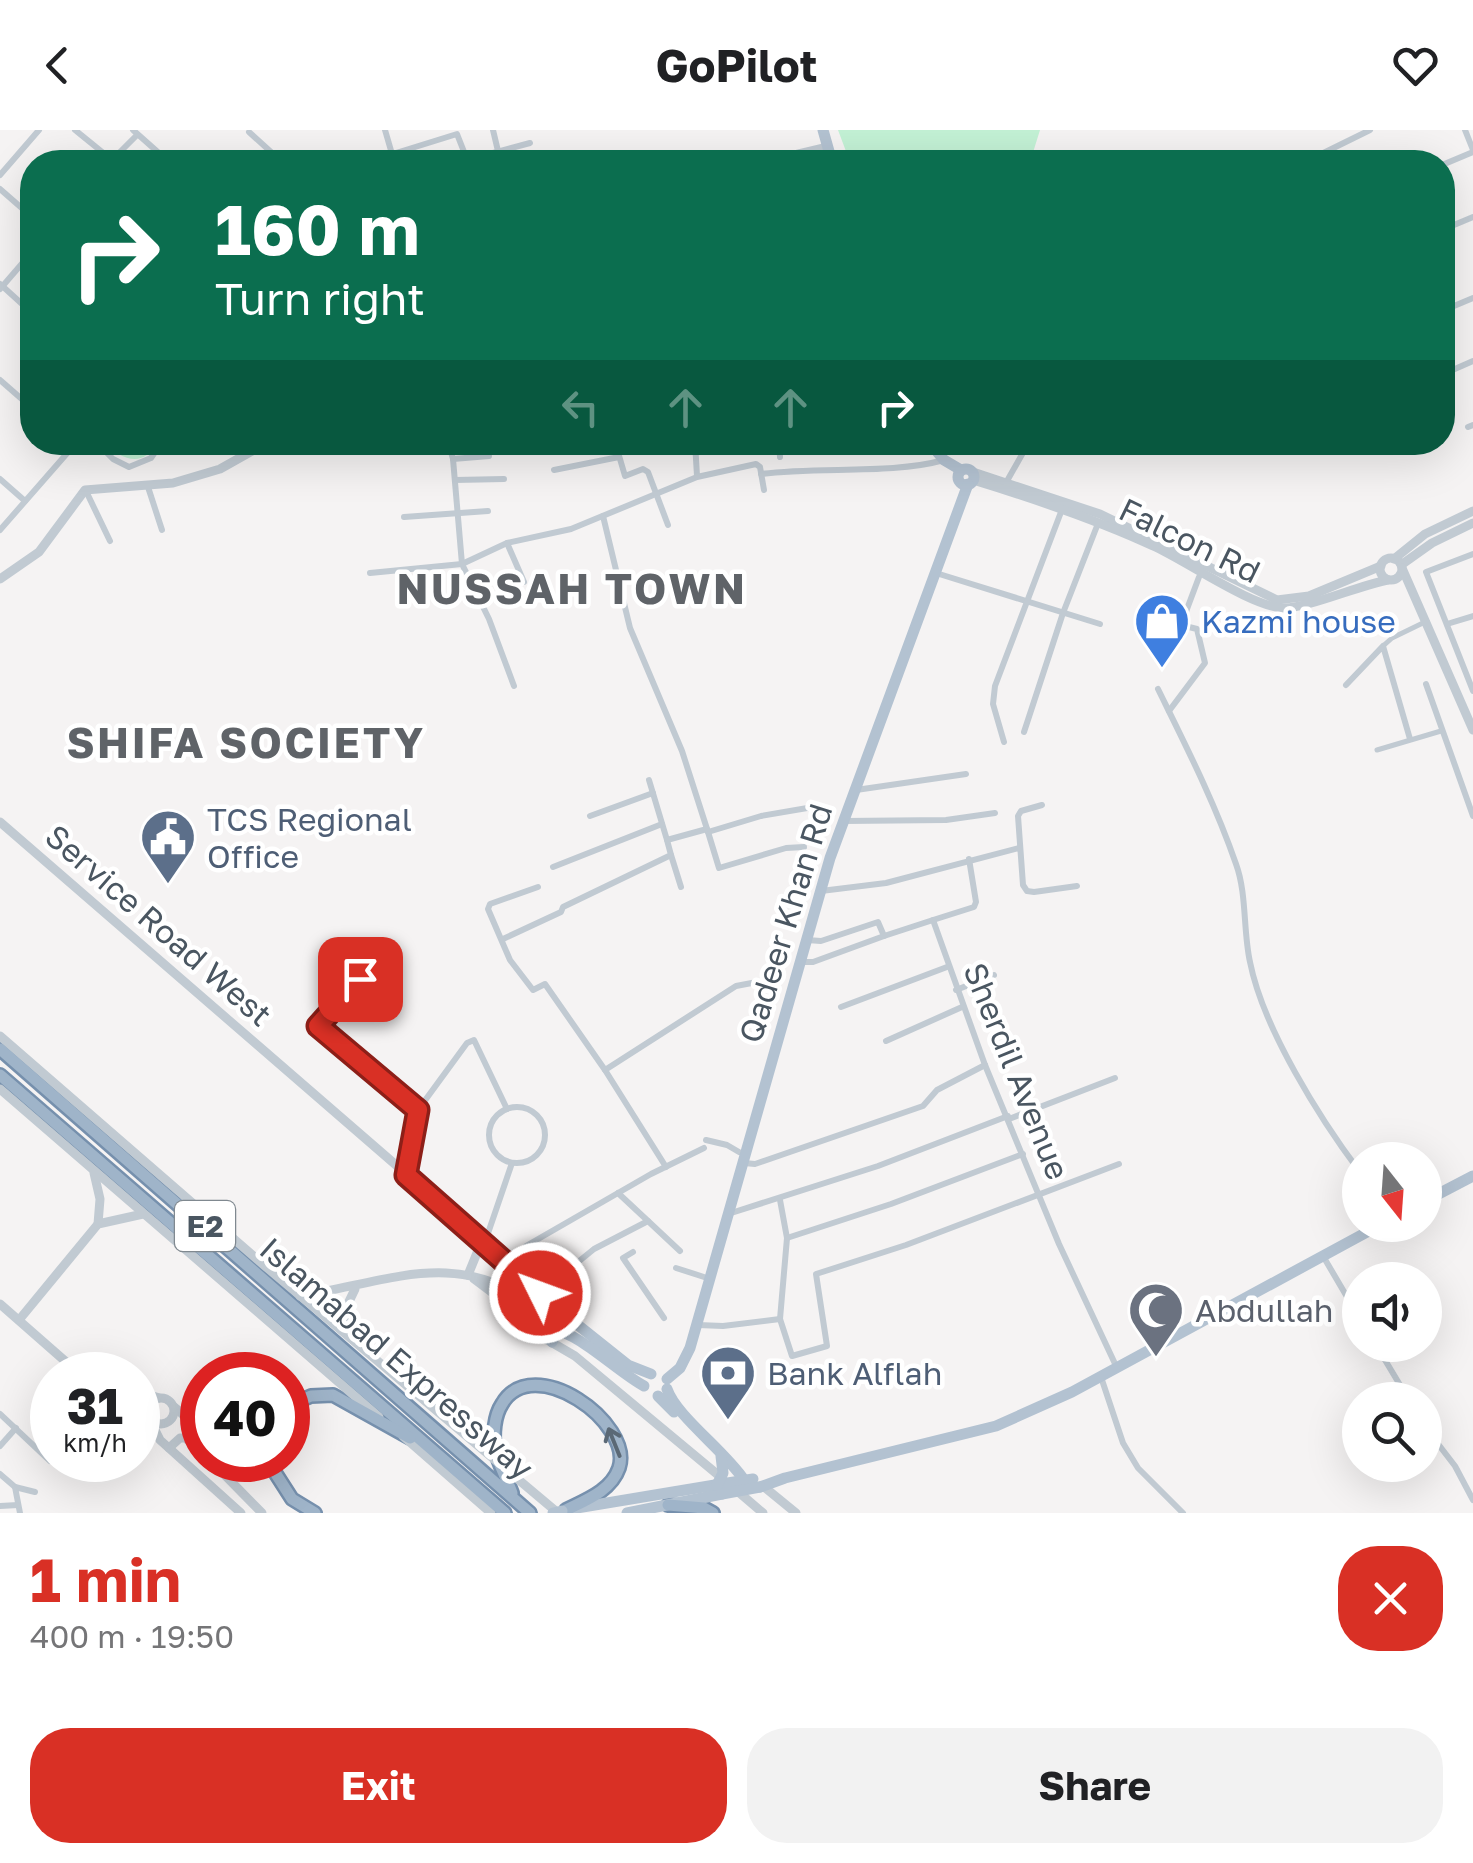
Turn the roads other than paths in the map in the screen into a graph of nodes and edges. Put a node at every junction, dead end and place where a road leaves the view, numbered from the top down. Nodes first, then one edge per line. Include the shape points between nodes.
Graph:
1 (39, 130) edge
2 (75, 130) edge
3 (430, 130) edge
4 (823, 130) edge
5 (1370, 130) edge
6 (1464, 130) edge
7 (249, 132) edge
8 (135, 133) edge
9 (434, 141) junction
10 (530, 143) dead end
11 (828, 147) junction
12 (22, 150) edge
13 (98, 150) edge
14 (155, 150) edge
15 (269, 150) edge
16 (405, 150) edge
17 (464, 150) edge
18 (505, 150) edge
19 (815, 150) edge
20 (829, 150) edge
21 (1329, 150) edge
22 (1473, 151) edge
23 (20, 152) edge
24 (0, 175) edge
25 (0, 189) edge
26 (20, 206) edge
27 (20, 265) edge
28 (1, 286) edge
29 (0, 380) edge
30 (20, 398) edge
31 (65, 455) edge
32 (109, 455) edge
33 (153, 455) edge
34 (245, 455) edge
35 (453, 455) edge
36 (696, 455) edge
37 (940, 455) edge
38 (1022, 455) edge
39 (489, 456) dead end
40 (619, 457) joint
41 (454, 459) junction
42 (944, 460) junction
43 (554, 470) dead end
44 (761, 474) junction
45 (697, 476) junction
46 (967, 478) junction
47 (0, 479) edge
48 (504, 479) dead end
49 (455, 480) junction
50 (1007, 481) junction
51 (148, 487) junction
52 (85, 490) junction
53 (764, 490) dead end
54 (656, 492) junction
55 (25, 502) junction
56 (1473, 511) edge
57 (488, 512) dead end
58 (1061, 512) dead end
59 (458, 514) junction
60 (603, 516) junction
61 (404, 517) dead end
62 (1473, 523) edge
63 (668, 526) dead end
64 (1098, 526) dead end
65 (0, 530) edge
66 (162, 530) dead end
67 (110, 541) dead end
68 (507, 542) junction
69 (1473, 554) edge
70 (462, 564) junction
71 (1399, 564) junction
72 (1381, 566) junction
73 (935, 572) junction
74 (370, 573) dead end
75 (1199, 577) dead end
76 (0, 579) edge
77 (1391, 580) junction
78 (524, 582) dead end
79 (1412, 586) junction
80 (1029, 601) junction
81 (1063, 613) junction
82 (1473, 616) edge
83 (1427, 621) junction
84 (1100, 624) dead end
85 (1447, 624) junction
86 (1383, 646) junction
87 (1470, 677) edge
88 (1346, 684) dead end
89 (1426, 684) dead end
90 (514, 686) dead end
91 (1158, 688) dead end
92 (1473, 691) edge
93 (1169, 711) junction
94 (1441, 730) junction
95 (1473, 730) edge
96 (1024, 732) dead end
97 (1410, 739) junction
98 (1004, 742) dead end
99 (1377, 750) dead end
100 (966, 774) dead end
101 (649, 780) dead end
102 (855, 790) junction
103 (653, 793) junction
104 (1042, 804) dead end
105 (818, 806) dead end
106 (995, 812) dead end
107 (590, 816) dead end
108 (1473, 816) edge
109 (843, 820) junction
110 (0, 822) edge
111 (662, 824) junction
112 (708, 831) junction
113 (667, 840) junction
114 (804, 847) dead end
115 (1019, 848) junction
116 (672, 855) junction
117 (969, 858) junction
118 (553, 867) dead end
119 (1077, 886) dead end
120 (538, 887) dead end
121 (681, 887) dead end
122 (820, 891) junction
123 (933, 920) junction
124 (884, 936) junction
125 (502, 938) junction
126 (806, 940) junction
127 (799, 962) junction
128 (948, 967) junction
129 (994, 975) dead end
130 (360, 979) dead end
131 (757, 982) dead end
132 (956, 990) junction
133 (962, 1006) junction
134 (841, 1007) dead end
135 (0, 1036) edge
136 (886, 1041) dead end
137 (0, 1049) edge
138 (985, 1066) junction
139 (605, 1070) junction
140 (0, 1076) edge
141 (1115, 1078) dead end
142 (0, 1089) edge
143 (418, 1110) junction
144 (508, 1110) junction
145 (1008, 1118) junction
146 (1342, 1147) edge
147 (1023, 1154) junction
148 (741, 1158) junction
149 (512, 1163) junction
150 (1119, 1164) dead end
151 (666, 1167) junction
152 (94, 1172) junction
153 (406, 1175) junction
154 (1473, 1176) edge
155 (1038, 1192) junction
156 (618, 1193) junction
157 (1442, 1193) edge
158 (780, 1200) junction
159 (143, 1214) junction
160 (728, 1214) junction
161 (648, 1222) junction
162 (98, 1224) junction
163 (787, 1238) junction
164 (481, 1242) junction
165 (1348, 1242) edge
166 (680, 1251) dead end
167 (632, 1252) dead end
168 (1322, 1256) junction
169 (513, 1268) junction
170 (676, 1268) dead end
171 (470, 1274) junction
172 (704, 1277) junction
173 (357, 1287) junction
174 (1342, 1289) edge
175 (540, 1293) junction
176 (300, 1296) junction
177 (0, 1304) edge
178 (546, 1309) junction
179 (664, 1318) dead end
180 (780, 1319) junction
181 (18, 1320) junction
182 (520, 1321) junction
183 (697, 1325) junction
184 (539, 1335) junction
185 (352, 1340) junction
186 (552, 1342) junction
187 (55, 1352) edge
188 (1117, 1368) junction
189 (1100, 1377) junction
190 (658, 1383) junction
191 (310, 1396) edge
192 (160, 1398) edge
193 (174, 1407) junction
194 (180, 1411) edge
195 (0, 1414) edge
196 (160, 1424) edge
197 (16, 1428) junction
198 (392, 1428) junction
199 (180, 1438) edge
200 (160, 1440) edge
201 (30, 1441) edge
202 (0, 1446) edge
203 (169, 1448) junction
204 (1442, 1449) edge
205 (436, 1453) junction
206 (502, 1466) junction
207 (0, 1474) edge
208 (232, 1482) edge
209 (281, 1482) edge
210 (755, 1483) junction
211 (14, 1487) junction
212 (718, 1488) junction
213 (35, 1492) dead end
214 (515, 1499) junction
215 (1473, 1500) edge
216 (668, 1505) junction
217 (0, 1506) edge
218 (19, 1509) edge
219 (560, 1512) edge
220 (241, 1513) edge
221 (262, 1513) edge
222 (315, 1513) edge
223 (491, 1513) edge
224 (505, 1513) edge
225 (530, 1513) edge
226 (627, 1513) edge
227 (713, 1513) edge
228 (763, 1513) edge
229 (796, 1513) edge
230 (1183, 1513) edge

1 - 12 street
2 - 13 street
3 - 9 street
4 - 11 main road
5 - 21 street
6 - 22 street
7 - 15 street
8 - 14 street
9 - 16 street
9 - 17 street via 459,135
10 - 18 street
11 - 19 street
11 - 20 main road
23 - 24 street
25 - 26 street
27 - 28 street
29 - 30 street
31 - 55 street
32 - 33 street via 130,467
34 - 51 street via 220,469
35 - 41 street
36 - 45 street
37 - 42 main road
38 - 50 street
39 - 41 street
40 - 43 street
40 - 54 street via 625,476 646,470
41 - 49 street
42 - 44 street
42 - 46 main road
44 - 45 street via 756,464
44 - 53 street
45 - 54 street
46 - 50 street, Falcon Rd
46 - 73 main road, Qadeer Khan Rd
46 - 77 street, Falcon Rd via 1095,520 1274,607
46 - 148 main road, Qadeer Khan Rd via 824,856
47 - 55 street
48 - 49 street
49 - 59 street
50 - 72 street, Falcon Rd via 1100,514 1277,600 1309,596
51 - 52 street
51 - 66 street
52 - 67 street
52 - 76 street via 39,552
54 - 60 street
54 - 63 street
55 - 65 street
56 - 71 street via 1425,534
57 - 59 street
58 - 80 street
59 - 61 street
59 - 70 street
60 - 68 street
60 - 112 street via 630,628
62 - 71 street
64 - 81 street
68 - 70 street
68 - 78 street
69 - 85 street via 1427,569
70 - 74 street
70 - 90 street
71 - 72 street, Falcon Rd via 1386,560
71 - 77 street
71 - 79 street
72 - 77 street
73 - 80 street
73 - 102 main road, Qadeer Khan Rd
75 - 93 street via 1180,625 1197,629 1205,663
77 - 79 street
79 - 83 street
80 - 81 street
80 - 98 street via 995,686
81 - 84 street
81 - 96 street
82 - 85 street
83 - 86 street
83 - 95 street
85 - 87 street
86 - 88 street
86 - 97 street
87 - 92 street
89 - 94 street
91 - 93 street
93 - 146 street via 1238,868 1250,965 1275,1033
94 - 97 street
94 - 108 street
97 - 99 street
100 - 102 street
101 - 103 street
102 - 109 main road, Qadeer Khan Rd
103 - 107 street
103 - 111 street
104 - 115 street via 1019,812
105 - 112 street
106 - 109 street via 946,820
109 - 122 main road, Qadeer Khan Rd
110 - 153 street, Service Road West
111 - 113 street
111 - 118 street
112 - 113 street
112 - 114 street via 719,868
113 - 116 street
115 - 117 street
115 - 119 street via 1028,891
116 - 121 street
116 - 125 street
117 - 122 street via 876,885
117 - 123 street via 974,907
120 - 125 street via 490,904
122 - 126 main road, Qadeer Khan Rd
123 - 124 street
123 - 128 street, Sherdil Avenue
124 - 126 street via 878,922
124 - 127 street
125 - 139 street via 525,982 534,990 545,984
126 - 127 main road, Qadeer Khan Rd
127 - 148 main road, Qadeer Khan Rd
128 - 132 street, Sherdil Avenue
128 - 134 street
129 - 132 street
130 - 143 street via 315,1024
131 - 139 street via 736,986
132 - 133 street, Sherdil Avenue
133 - 136 street
133 - 138 street, Sherdil Avenue
135 - 176 street
137 - 214 highway, Islamabad Expressway / E2
138 - 145 street, Sherdil Avenue
138 - 148 street via 937,1090 923,1106 755,1164
139 - 151 street
140 - 205 highway, Islamabad Expressway / E2
141 - 145 street
142 - 152 street
143 - 144 street via 474,1040
143 - 153 street
144 - 149 street via 494,1119 490,1141
144 - 149 street via 533,1112 545,1130 533,1159
145 - 147 street, Sherdil Avenue
145 - 158 street
147 - 155 street, Sherdil Avenue
147 - 163 street
148 - 151 street via 734,1147 705,1144
148 - 160 main road, Qadeer Khan Rd
148 - 172 main road, Qadeer Khan Rd
149 - 164 street
150 - 155 street
151 - 156 street
152 - 159 street
152 - 162 street
153 - 164 street, Service Road West
154 - 157 main road
155 - 180 street via 816,1274 827,1346 792,1356
155 - 188 street, Sherdil Avenue
156 - 161 street
156 - 169 street via 526,1246 527,1256
158 - 160 street
158 - 163 street
159 - 162 street
159 - 198 street
160 - 183 main road, Qadeer Khan Rd
161 - 166 street
161 - 175 street via 594,1249
162 - 181 street
163 - 180 street
164 - 169 street, Service Road West
164 - 171 street
165 - 168 main road
167 - 179 street via 623,1258
168 - 174 street
168 - 188 main road
169 - 175 street, Service Road West
170 - 172 street
171 - 173 street via 418,1272
171 - 178 street
171 - 182 street
172 - 190 main road, Qadeer Khan Rd via 684,1347
173 - 176 street
173 - 185 street via 344,1312
175 - 178 street, Service Road West
176 - 185 street
177 - 181 street
178 - 182 street via 526,1310
178 - 184 street via 548,1326
178 - 190 main road
180 - 183 street
181 - 187 street
182 - 184 street via 526,1333
183 - 190 main road, Qadeer Khan Rd via 685,1361
184 - 186 street
185 - 206 street
186 - 190 main road via 556,1331 568,1333 608,1364
186 - 228 street
188 - 189 main road
189 - 210 main road via 996,1426
189 - 230 street via 1138,1468
190 - 210 main road
190 - 212 main road, bridge via 721,1456
191 - 198 highway via 333,1395
192 - 193 street
193 - 194 street
193 - 196 street via 172,1419
195 - 197 street
197 - 201 street
197 - 202 street
198 - 205 highway
198 - 223 street
199 - 203 street
200 - 203 street
203 - 220 street
204 - 215 street
205 - 224 highway, Islamabad Expressway / E2
206 - 214 highway
206 - 219 street
219 -> 206 highway via 607,1487 620,1466 610,1429 583,1404 546,1385 512,1392 496,1418 494,1446
207 - 211 street
208 - 221 street
209 - 222 highway via 292,1499
210 - 212 main road, bridge
210 - 229 street
211 - 213 street
211 - 218 street
212 - 216 main road
212 - 219 main road
214 - 225 highway, Islamabad Expressway / E2
216 - 226 main road
216 - 227 highway
217 - 218 street

